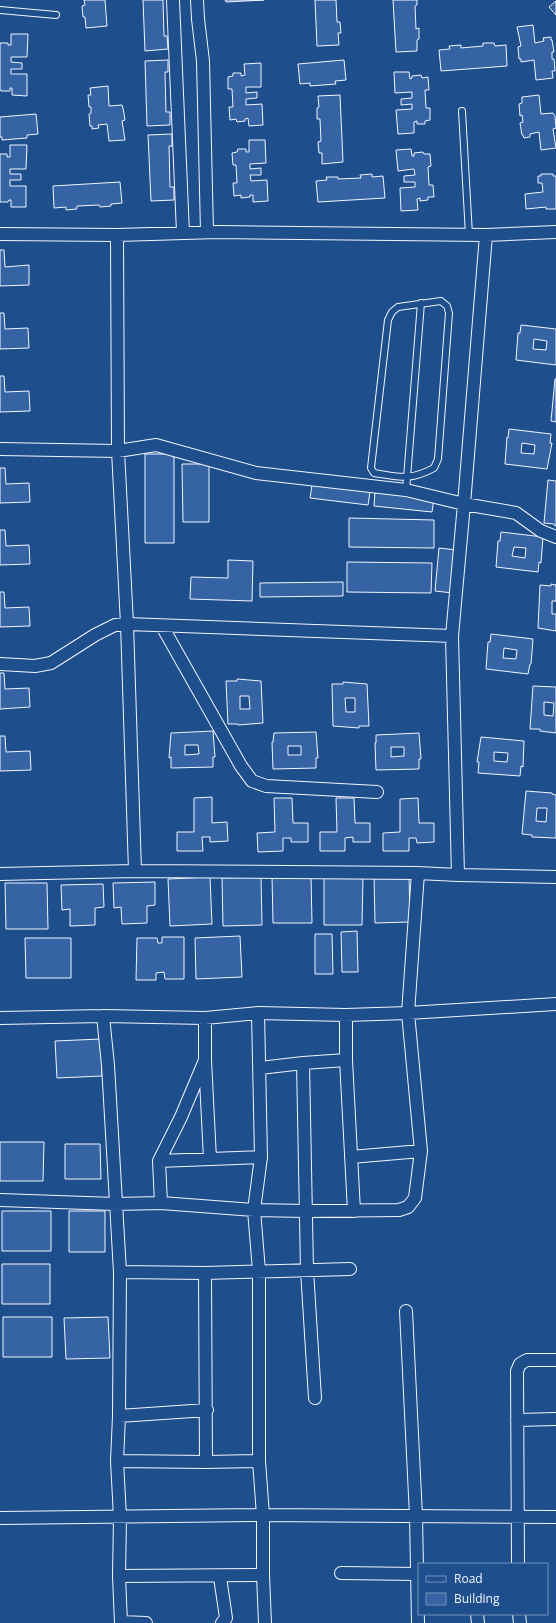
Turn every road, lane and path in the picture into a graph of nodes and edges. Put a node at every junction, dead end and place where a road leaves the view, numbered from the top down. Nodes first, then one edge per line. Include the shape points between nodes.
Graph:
1 (173, 0) edge
2 (197, 0) edge
3 (0, 10) edge
4 (56, 16) dead end
5 (462, 111) dead end
6 (207, 232) junction
7 (556, 232) edge
8 (183, 233) junction
9 (0, 234) edge
10 (469, 234) junction
11 (117, 235) junction
12 (486, 235) junction
13 (422, 303) junction
14 (0, 449) edge
15 (118, 451) junction
16 (407, 478) junction
17 (406, 490) junction
18 (464, 504) junction
19 (556, 537) edge
20 (127, 624) junction
21 (162, 626) junction
22 (452, 636) junction
23 (0, 664) edge
24 (377, 792) dead end
25 (136, 871) junction
26 (418, 873) junction
27 (0, 874) edge
28 (458, 875) junction
29 (556, 877) edge
30 (556, 1004) edge
31 (258, 1013) junction
32 (408, 1013) junction
33 (346, 1015) junction
34 (103, 1016) junction
35 (0, 1018) edge
36 (205, 1018) junction
37 (205, 1060) junction
38 (346, 1060) junction
39 (303, 1063) junction
40 (260, 1068) junction
41 (421, 1151) junction
42 (261, 1157) junction
43 (351, 1157) junction
44 (210, 1159) junction
45 (158, 1161) junction
46 (0, 1200) edge
47 (161, 1203) junction
48 (115, 1204) junction
49 (254, 1210) junction
50 (306, 1211) junction
51 (354, 1211) junction
52 (350, 1269) dead end
53 (307, 1270) junction
54 (259, 1271) junction
55 (120, 1272) junction
56 (205, 1273) junction
57 (406, 1312) dead end
58 (556, 1360) edge
59 (315, 1398) dead end
60 (207, 1410) junction
61 (119, 1416) junction
62 (556, 1419) edge
63 (517, 1420) junction
64 (117, 1461) junction
65 (259, 1461) junction
66 (206, 1462) junction
67 (263, 1515) junction
68 (416, 1516) junction
69 (518, 1516) junction
70 (556, 1516) edge
71 (120, 1517) junction
72 (0, 1518) edge
73 (518, 1563) edge
74 (341, 1573) dead end
75 (417, 1574) junction
76 (263, 1575) junction
77 (119, 1576) junction
78 (220, 1577) junction
79 (418, 1589) edge
80 (121, 1623) edge
81 (146, 1623) edge
82 (222, 1623) edge
83 (265, 1623) edge
84 (418, 1623) edge

1 - 8 street
2 - 6 street via 203,61
3 - 4 lane
5 - 10 lane
6 - 8 street
6 - 10 street
7 - 12 street
8 - 11 street
9 - 11 street
10 - 12 street
11 - 15 street
12 - 18 street
13 - 16 lane
13 - 16 lane via 441,301 447,306 449,313 438,458 434,468
13 - 16 lane via 398,307 388,320 371,468 374,474
14 - 15 street
15 - 17 street via 156,445 256,473
15 - 20 street
16 - 17 lane
17 - 18 street
18 - 19 street via 516,512 541,531
18 - 22 street
20 - 21 street
20 - 23 street via 115,625 95,635 51,663 35,666
20 - 25 street
21 - 22 street
21 - 24 street via 252,781 266,786
22 - 28 street
25 - 26 street
25 - 27 street
26 - 28 street
26 - 32 street
28 - 29 street
30 - 32 street
31 - 33 street
31 - 36 street
31 - 40 street
32 - 33 street
32 - 41 street
33 - 38 street
34 - 35 street
34 - 36 street
34 - 48 street
36 - 37 street
37 - 44 street
37 - 45 street via 181,1117
38 - 39 street
38 - 43 street
39 - 40 street
39 - 50 street
40 - 42 street
41 - 43 street
41 - 51 street via 415,1198 408,1207 399,1210
42 - 44 street
42 - 49 street
43 - 51 street
44 - 45 street
45 - 47 street
46 - 48 street
47 - 48 street
47 - 49 street
48 - 55 street
49 - 50 street
49 - 54 street
50 - 51 street
50 - 53 street
52 - 53 street
53 - 54 street
53 - 59 street
54 - 56 street
54 - 65 street
55 - 56 street
55 - 61 street
56 - 60 street
57 - 68 street
58 - 63 street via 527,1360 520,1364 517,1371
60 - 61 street
60 - 66 street
61 - 64 street
62 - 63 street
63 - 69 street
64 - 66 street
64 - 71 street
65 - 66 street
65 - 67 street
67 - 68 street
67 - 71 street
67 - 76 street
68 - 69 street
68 - 75 street
69 - 70 street
69 - 73 street
71 - 72 street
71 - 77 street
74 - 75 street
75 - 79 street
76 - 78 street
76 - 83 street
77 - 78 street
77 - 80 street
78 - 82 street via 226,1618
79 - 84 street
80 - 81 street

